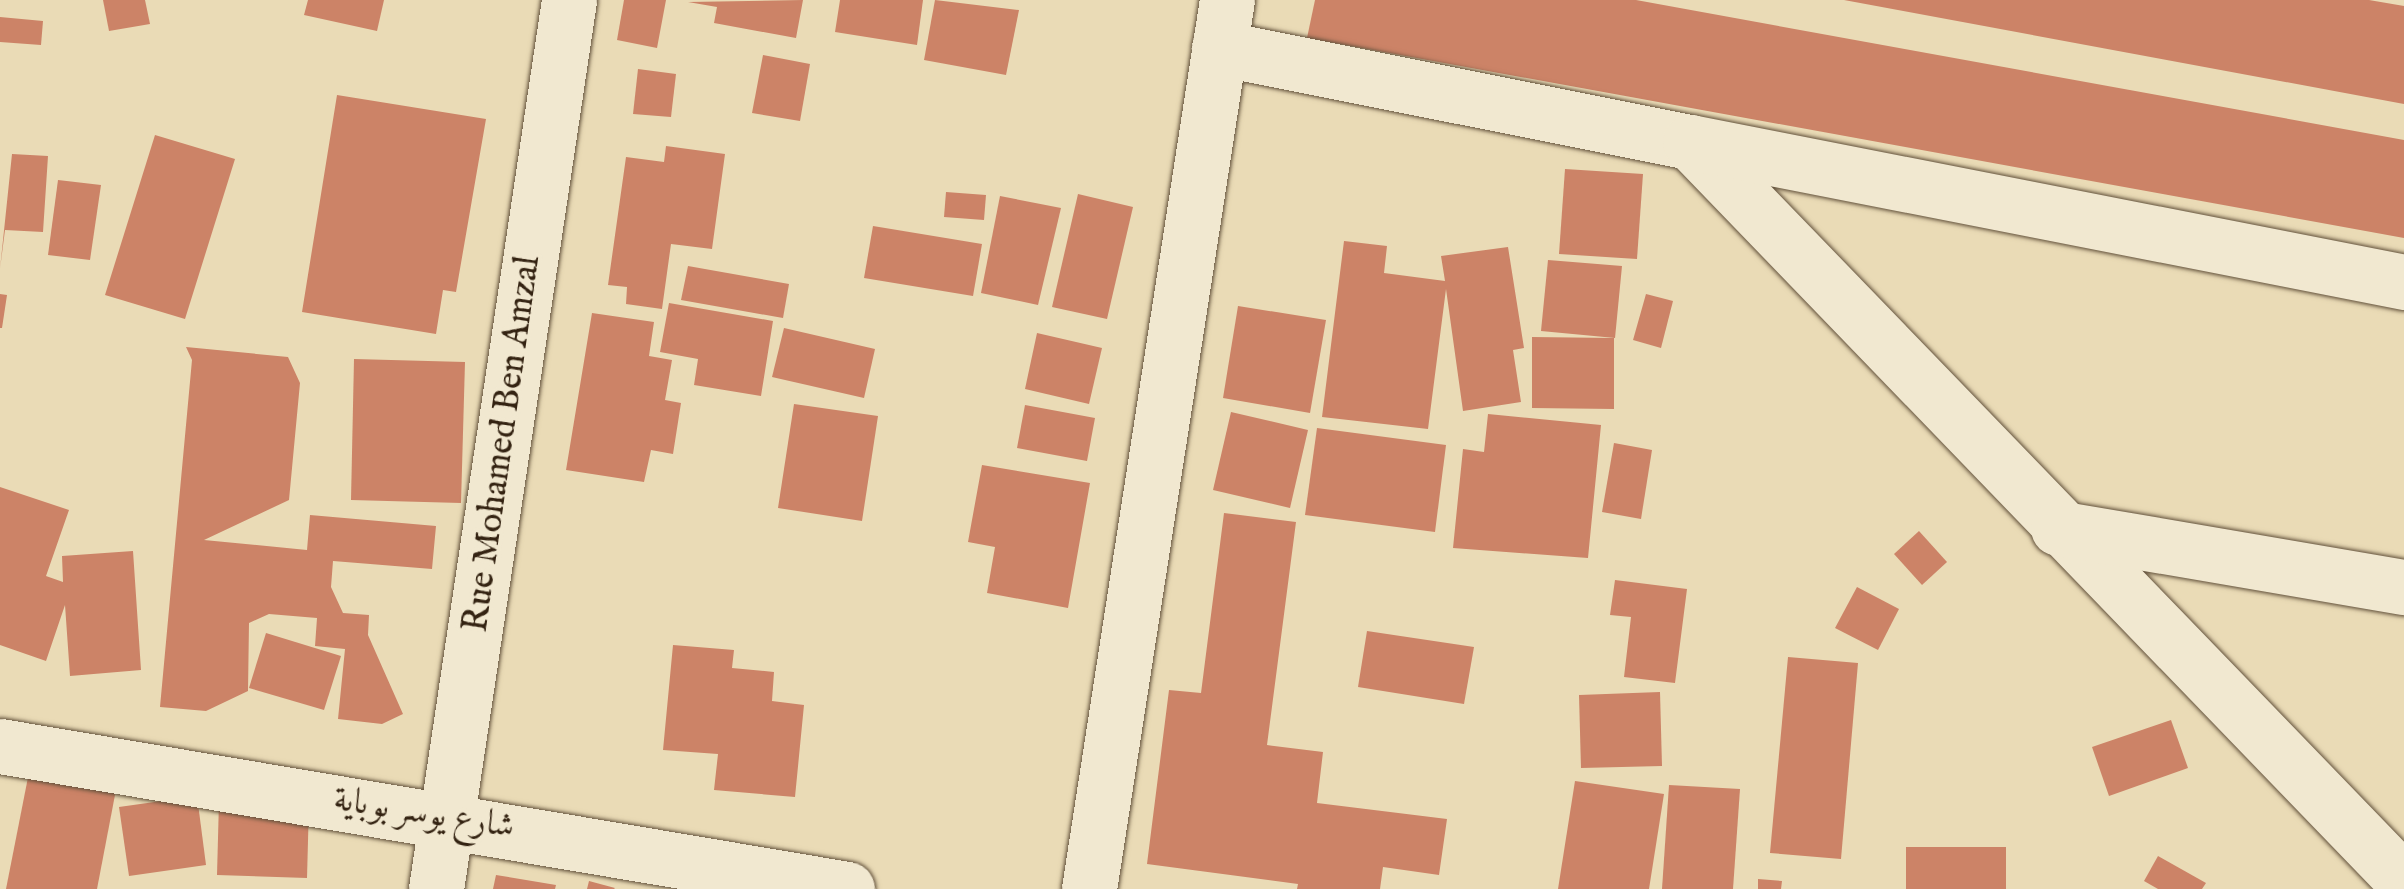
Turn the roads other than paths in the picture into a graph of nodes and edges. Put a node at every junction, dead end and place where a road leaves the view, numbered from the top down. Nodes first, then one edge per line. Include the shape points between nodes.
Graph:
1 (569, 0) edge
2 (1223, 24) edge
3 (1690, 142) junction
4 (2404, 282) edge
5 (2058, 528) junction
6 (2404, 587) edge
7 (0, 746) edge
8 (447, 817) junction
9 (2404, 881) edge
10 (436, 889) edge
11 (847, 889) edge
12 (1089, 889) edge

1 - 8 street, Rue Mohamed Ben Amzal
2 - 3 street
2 - 12 street
3 - 4 street
3 - 5 street
5 - 6 street
5 - 9 street
7 - 8 street, شارع يوسر بوباية
8 - 10 street, Rue Mohamed Ben Amzal
8 - 11 street, شارع يوسر بوباية

